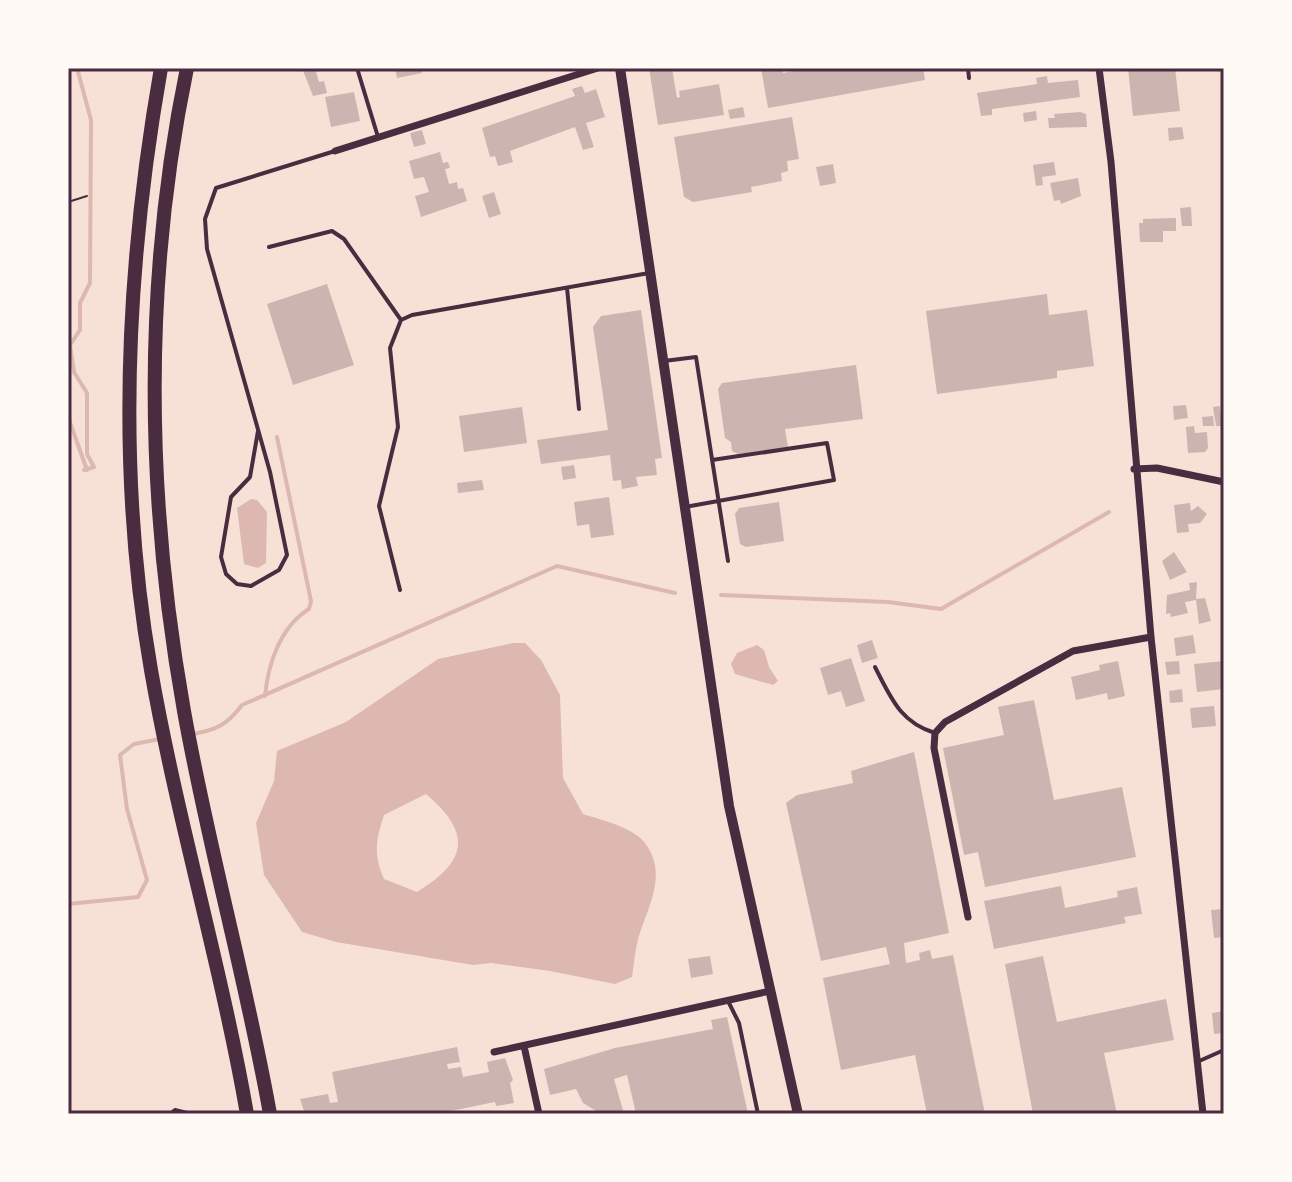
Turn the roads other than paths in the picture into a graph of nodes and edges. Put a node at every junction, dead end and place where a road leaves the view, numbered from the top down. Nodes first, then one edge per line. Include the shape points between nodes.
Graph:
1 (161, 68) edge
2 (187, 68) edge
3 (357, 68) edge
4 (598, 68) edge
5 (620, 68) edge
6 (968, 68) edge
7 (1099, 68) edge
8 (969, 78) dead end
9 (378, 137) junction
10 (335, 151) joint
11 (269, 247) dead end
12 (649, 273) junction
13 (567, 288) junction
14 (401, 320) junction
15 (662, 362) junction
16 (579, 409) dead end
17 (258, 431) junction
18 (712, 460) junction
19 (1134, 469) junction
20 (1224, 482) edge
21 (719, 501) junction
22 (683, 507) junction
23 (728, 561) dead end
24 (400, 590) dead end
25 (1151, 637) junction
26 (875, 667) dead end
27 (935, 733) junction
28 (968, 917) dead end
29 (770, 991) junction
30 (728, 1001) junction
31 (524, 1046) junction
32 (1224, 1050) edge
33 (494, 1052) dead end
34 (1197, 1062) junction
35 (170, 1114) edge
36 (191, 1114) edge
37 (247, 1114) edge
38 (270, 1114) edge
39 (539, 1114) edge
40 (758, 1114) edge
41 (798, 1114) edge
42 (1203, 1114) edge

1 - 37 highway via 135,241 129,364 135,542 160,718
2 - 38 highway via 165,207 153,371 163,577 184,713
3 - 9 lane
4 - 9 street
5 - 12 main road
6 - 8 lane
7 - 19 street
9 - 10 street
10 - 17 lane via 216,188 210,198 207,249
11 - 14 lane via 332,231 344,239
12 - 13 lane
12 - 15 main road
13 - 14 lane
13 - 16 lane
14 - 24 lane via 390,348 398,427 379,506
15 - 18 lane via 696,357
15 - 22 main road
17 - 17 lane via 250,477 231,497 221,557 226,574 237,584 251,586 279,570 287,555
18 - 21 lane
18 - 21 lane via 827,443 834,480
19 - 20 street via 1157,468
19 - 25 street
21 - 22 lane
21 - 23 lane
22 - 29 main road via 729,806
25 - 27 street via 1073,651 945,722
25 - 34 street
26 - 27 lane via 896,708 907,720
27 - 28 street
29 - 30 street
29 - 41 main road
30 - 31 street
30 - 40 lane via 739,1023
31 - 33 street
31 - 39 street
32 - 34 lane
34 - 42 street
35 - 36 lane

